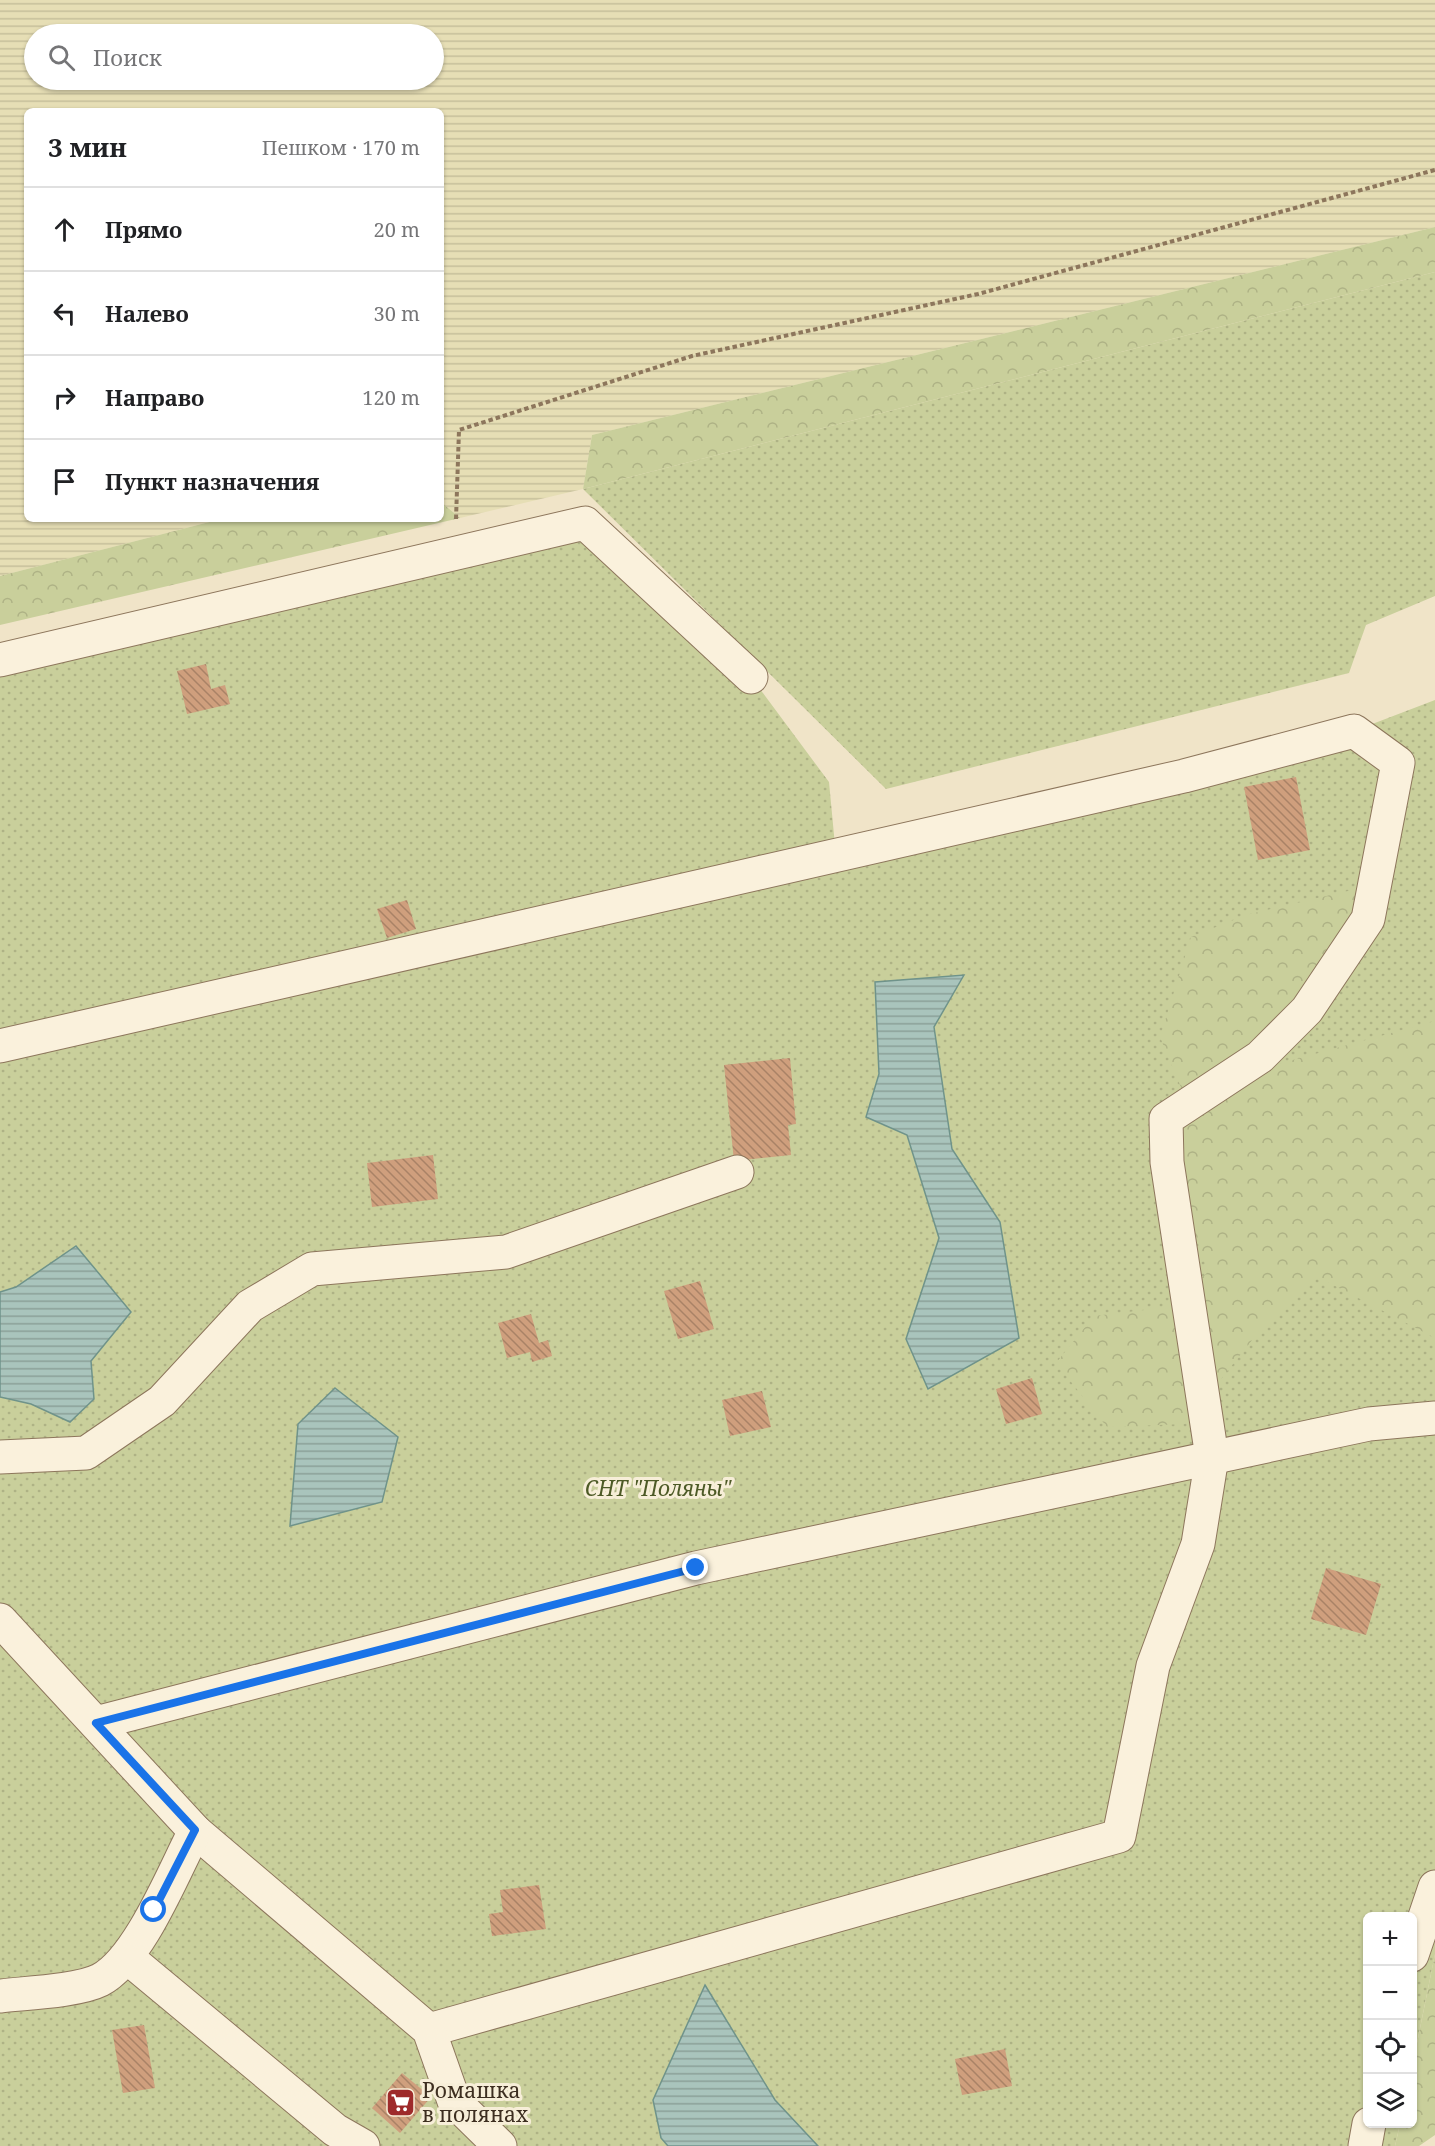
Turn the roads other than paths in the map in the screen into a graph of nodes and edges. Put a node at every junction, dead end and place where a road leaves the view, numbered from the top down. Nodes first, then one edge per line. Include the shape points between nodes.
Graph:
1 (0, 660) edge
2 (751, 677) dead end
3 (0, 1046) edge
4 (737, 1172) dead end
5 (1435, 1418) edge
6 (0, 1457) edge
7 (1212, 1457) junction
8 (0, 1620) edge
9 (96, 1723) junction
10 (195, 1830) junction
11 (1435, 1887) edge
12 (1417, 1943) edge
13 (128, 1958) junction
14 (0, 1996) edge
15 (429, 2030) junction
16 (1368, 2128) edge
17 (363, 2146) edge
18 (500, 2146) edge
19 (1365, 2146) edge

1 - 2 street via 585,523
3 - 7 street via 1172,779 1354,731 1398,763 1368,919 1307,1010 1260,1057 1166,1119 1167,1162
4 - 6 street via 507,1251 312,1269 250,1306 162,1401 86,1453
5 - 7 street via 1369,1424
7 - 9 street via 696,1568
7 - 15 street via 1198,1544 1153,1666 1119,1836
8 - 9 street
9 - 10 street
10 - 13 street
10 - 15 street
11 - 12 street
13 - 14 street via 99,1980
13 - 17 street via 335,2130
15 - 18 street via 454,2101
16 - 19 street

